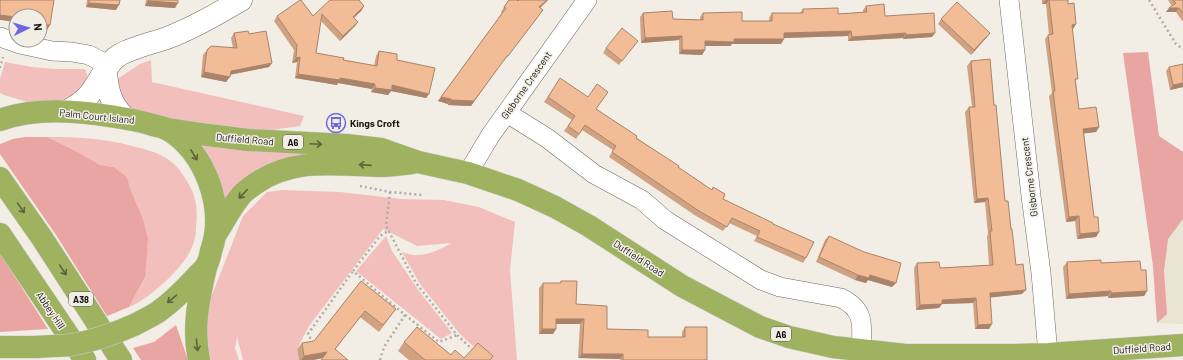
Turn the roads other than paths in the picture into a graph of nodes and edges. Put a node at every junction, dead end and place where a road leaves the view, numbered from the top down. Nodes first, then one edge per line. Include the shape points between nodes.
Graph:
1 (241, 0) edge
2 (587, 0) edge
3 (1009, 0) edge
4 (0, 37) edge
5 (107, 68) junction
6 (0, 103) edge
7 (67, 111) junction
8 (32, 113) junction
9 (507, 113) junction
10 (124, 117) junction
11 (0, 120) edge
12 (166, 129) junction
13 (418, 162) junction
14 (468, 173) junction
15 (0, 178) edge
16 (0, 234) edge
17 (216, 234) junction
18 (206, 265) junction
19 (1183, 345) edge
20 (0, 347) edge
21 (861, 351) junction
22 (1048, 354) junction
23 (85, 360) edge
24 (121, 360) edge
25 (199, 360) edge

1 - 5 street via 197,25 118,56
2 - 9 street, Gisborne Crescent
3 - 22 street, Gisborne Crescent
4 - 5 street via 34,48 90,55
5 - 7 street via 89,95
5 - 10 street via 110,96
6 - 8 highway
7 - 8 highway, Palm Court Island / A6
7 - 10 highway, Palm Court Island / A6
8 - 11 highway, Palm Court Island / A6
9 - 14 street, Gisborne Crescent
9 - 21 street via 547,138 594,174 642,200 665,220 761,280 780,287 841,298 850,302 860,315
10 - 12 highway, Palm Court Island / A6
12 -> 13 highway, Duffield Road / A6 via 248,140 381,149
12 -> 17 highway, Palm Court Island / A6 via 192,150 210,184 215,200
13 - 14 highway, Duffield Road / A6
13 -> 17 highway, Duffield Road / A6 via 381,166 300,165 266,176 240,197
14 - 21 highway, Duffield Road / A6 via 518,190 555,207 682,286 760,327 789,337
15 -> 24 highway, A38
16 - 23 highway, Abbey Hill
17 - 18 highway, Palm Court Island / A6
18 -> 20 highway, Palm Court Island / A6, bridge via 158,312 111,335 70,345
18 -> 25 highway via 196,316
19 - 22 highway, Duffield Road / A6
21 - 22 highway, Duffield Road / A6 via 905,354

